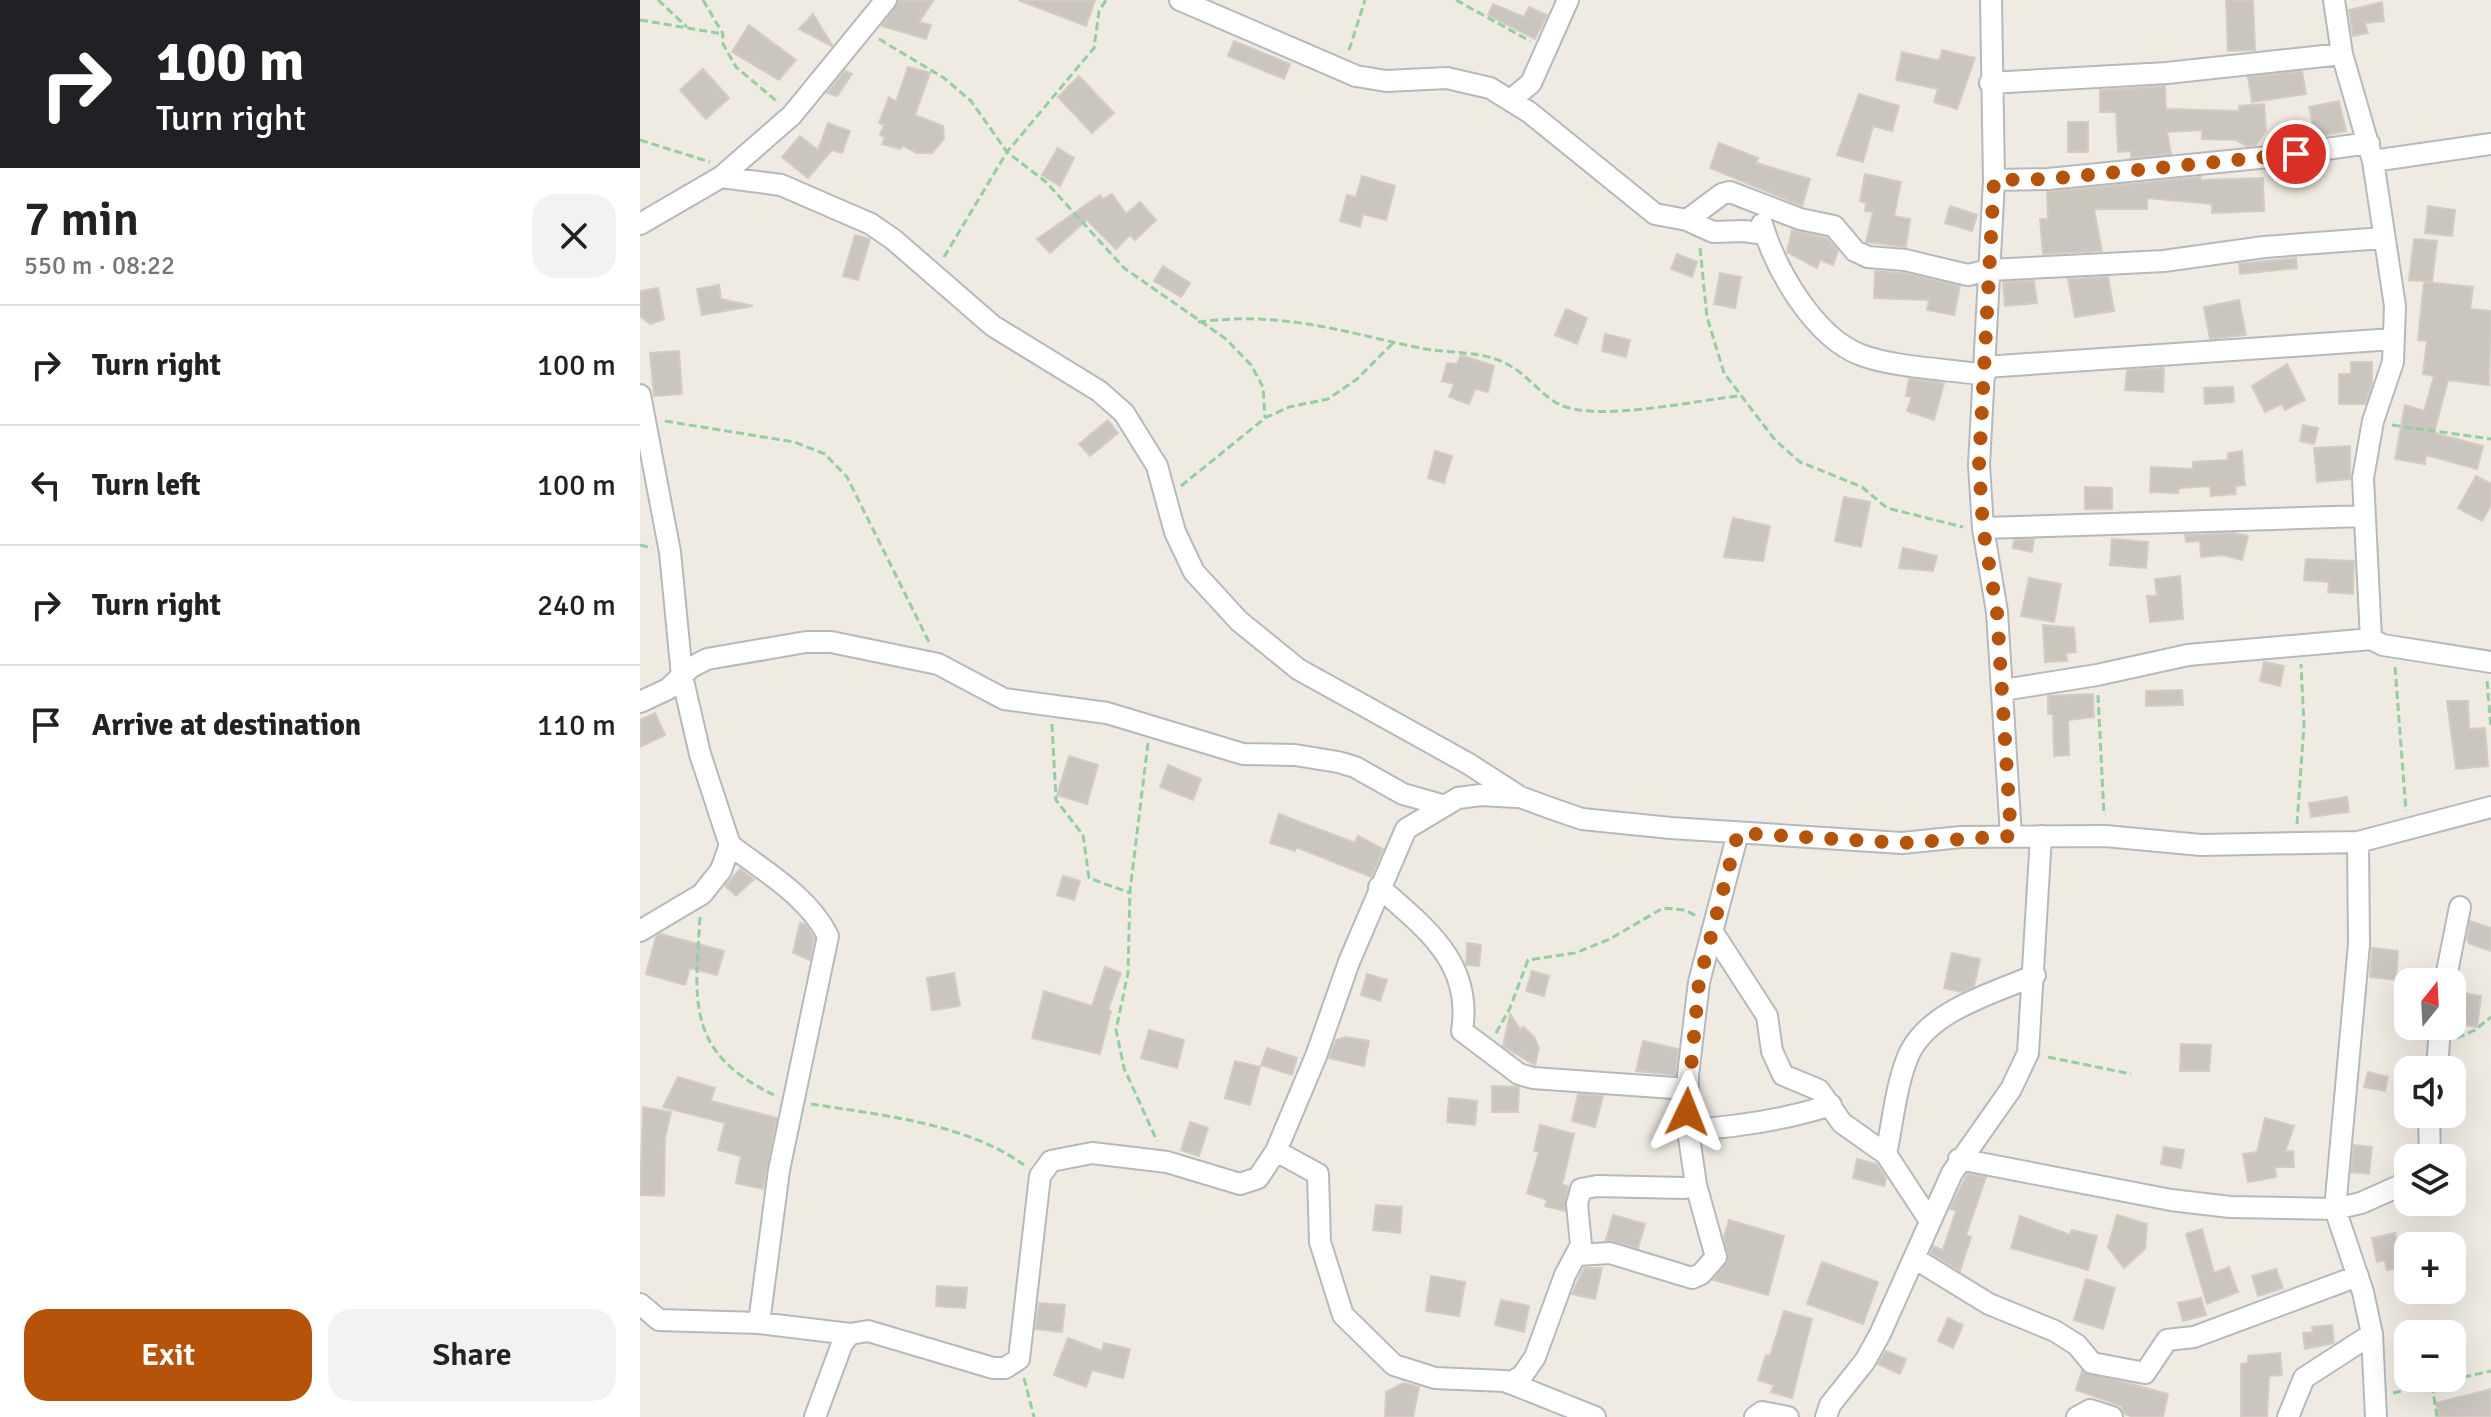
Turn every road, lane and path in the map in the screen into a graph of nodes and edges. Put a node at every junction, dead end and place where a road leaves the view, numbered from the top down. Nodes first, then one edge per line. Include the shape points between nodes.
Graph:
1 (658, 0) edge
2 (703, 0) edge
3 (1106, 0) edge
4 (1180, 0) edge
5 (1365, 0) edge
6 (1456, 0) edge
7 (1568, 0) edge
8 (1991, 0) edge
9 (2334, 0) edge
10 (877, 3) edge
11 (640, 20) edge
12 (863, 28) junction
13 (690, 30) junction
14 (723, 34) junction
15 (1546, 49) junction
16 (2342, 54) junction
17 (1342, 69) junction
18 (1990, 83) junction
19 (1512, 99) junction
20 (792, 115) junction
21 (640, 140) edge
22 (2491, 144) edge
23 (1007, 152) junction
24 (2371, 152) junction
25 (727, 172) junction
26 (1994, 180) junction
27 (1754, 201) junction
28 (640, 224) edge
29 (1692, 224) junction
30 (1765, 234) junction
31 (2383, 238) junction
32 (1989, 270) junction
33 (933, 274) junction
34 (1198, 322) junction
35 (2394, 339) junction
36 (1394, 342) junction
37 (1985, 371) junction
38 (640, 395) edge
39 (1738, 396) junction
40 (646, 418) junction
41 (1265, 418) junction
42 (2373, 421) junction
43 (2491, 439) edge
44 (1165, 498) junction
45 (2364, 516) junction
46 (1983, 530) junction
47 (2371, 639) junction
48 (2394, 647) junction
49 (2301, 648) junction
50 (2491, 662) edge
51 (938, 664) junction
52 (2097, 675) junction
53 (682, 676) junction
54 (2003, 690) junction
55 (640, 702) edge
56 (1050, 705) junction
57 (1150, 728) junction
58 (2491, 729) edge
59 (1520, 797) junction
60 (1442, 805) junction
61 (2491, 807) edge
62 (2408, 828) junction
63 (1738, 833) junction
64 (2011, 836) junction
65 (2041, 836) junction
66 (2105, 836) junction
67 (2358, 842) junction
68 (2295, 843) junction
69 (730, 845) junction
70 (1379, 887) junction
71 (1130, 893) junction
72 (702, 894) junction
73 (2460, 907) dead end
74 (640, 931) edge
75 (1712, 931) junction
76 (2448, 968) edge
77 (2035, 975) junction
78 (2491, 1017) edge
79 (2466, 1032) edge
80 (1486, 1051) junction
81 (2028, 1053) junction
82 (2131, 1074) dead end
83 (1688, 1089) junction
84 (793, 1105) junction
85 (1831, 1105) junction
86 (1688, 1130) junction
87 (1276, 1151) junction
88 (1886, 1154) junction
89 (1959, 1159) junction
90 (1167, 1162) junction
91 (1040, 1176) junction
92 (1696, 1185) junction
93 (2394, 1188) edge
94 (2335, 1209) junction
95 (1930, 1221) junction
96 (1577, 1255) junction
97 (1914, 1258) junction
98 (2358, 1276) junction
99 (640, 1304) edge
100 (759, 1323) junction
101 (850, 1334) junction
102 (2372, 1334) junction
103 (1019, 1359) junction
104 (2491, 1371) edge
105 (2466, 1377) edge
106 (1509, 1383) junction
107 (2413, 1392) edge
108 (2433, 1392) edge
109 (2376, 1407) edge
110 (815, 1417) edge
111 (1034, 1417) edge
112 (1595, 1417) edge
113 (1755, 1417) edge
114 (1788, 1417) edge
115 (1826, 1417) edge
116 (2077, 1417) edge
117 (2112, 1417) edge
118 (2288, 1417) edge
119 (2437, 1417) edge

1 - 13 path
2 - 14 path
3 - 23 path via 1099,11 1094,48
4 - 17 street
5 - 17 path
6 - 15 path
7 - 15 street
8 - 18 street
9 - 16 street
10 - 12 street
11 - 13 path
12 - 20 street
12 - 23 path via 944,78
13 - 14 path
14 - 20 path via 736,67
15 - 19 street via 1531,83
16 - 18 street via 2167,73
16 - 24 street
17 - 19 street via 1386,81 1447,78
18 - 26 street
19 - 29 street via 1646,210
20 - 25 street
21 - 25 path
22 - 24 street
23 - 33 path
23 - 34 path via 1046,182 1124,268
24 - 26 street
24 - 31 street
25 - 28 street
25 - 33 street via 781,185 871,224
26 - 32 street
27 - 29 street via 1725,193
27 - 30 street
27 - 32 street via 1834,226 1855,251 1868,257 1968,275
29 - 30 street
29 - 39 path via 1707,317 1724,373
30 - 37 street via 1808,312 1855,352
31 - 32 street via 2124,264
31 - 35 street via 2395,306
32 - 37 street
33 - 44 street via 993,326 1099,391 1124,413 1157,466
34 - 36 path via 1242,316 1307,321
34 - 41 path via 1226,339 1251,365 1263,387
35 - 37 street
35 - 42 street via 2393,362
36 - 39 path via 1471,353 1509,365 1562,406 1602,412
36 - 41 path via 1328,399
37 - 46 street via 1979,465
38 - 40 street
39 - 46 path via 1800,462 1862,487 1900,513
40 - 51 path via 794,442 825,454 847,477
40 - 53 street via 673,569
41 - 44 path
42 - 43 path
42 - 45 street via 2363,478
44 - 59 street via 1194,572 1239,621 1298,669
45 - 46 street
45 - 47 street
46 - 54 street
47 - 48 street
47 - 49 street
48 - 50 street
48 - 62 path
49 - 52 street via 2188,655
49 - 68 path via 2304,725
50 - 58 path
51 - 53 street via 817,640 707,659
51 - 56 street via 1004,699
52 - 54 street
52 - 66 path
53 - 55 street
53 - 69 street
54 - 64 street
56 - 57 street via 1096,711
56 - 71 path via 1056,800 1083,835 1091,880
57 - 60 street via 1243,754 1338,762 1403,794
57 - 71 path
59 - 60 street via 1481,795
59 - 63 street via 1582,819
60 - 70 street via 1406,829
61 - 62 street
62 - 67 street
63 - 64 street via 1902,843
63 - 75 street
64 - 65 street
65 - 66 street
65 - 77 street
66 - 68 street via 2201,845
67 - 68 street
67 - 94 street via 2359,944
69 - 72 street via 721,870
69 - 84 street via 804,902 828,936
70 - 80 street via 1431,931 1444,949 1466,1005 1462,1031
70 - 87 street
71 - 90 path via 1130,961 1116,1030 1124,1068
72 - 74 street
72 - 84 path via 695,992 702,1028 725,1062
73 - 76 street
75 - 80 path via 1685,910 1663,908 1575,953 1528,960
75 - 83 street via 1699,982
75 - 85 street via 1767,1016 1772,1051 1783,1075 1819,1090
77 - 81 street
77 - 88 street via 1961,1007 1917,1042 1908,1058
78 - 79 path
80 - 83 street via 1533,1078
81 - 82 path
81 - 89 street via 2011,1089
83 - 86 street
84 - 91 path via 924,1122 997,1146
84 - 100 street via 771,1216
85 - 86 street via 1731,1127
85 - 88 street via 1850,1131
86 - 92 street
87 - 90 street via 1258,1178 1244,1184
87 - 106 street via 1318,1174 1324,1263 1351,1326 1406,1371
88 - 95 street
89 - 94 street via 2171,1200
89 - 95 street
90 - 91 street via 1092,1153 1046,1164
91 - 103 street
92 - 96 street via 1581,1189
92 - 96 street via 1716,1252 1697,1277 1600,1251
93 - 94 street
94 - 98 street
95 - 97 street
96 - 106 street via 1529,1368
97 - 98 street via 1989,1304 2055,1331 2092,1363 2145,1373 2167,1340 2194,1337
97 - 115 street via 1865,1361
98 - 102 street
99 - 100 street via 659,1320
100 - 101 street
101 - 103 street via 868,1331 993,1368
101 - 110 street
102 - 109 street
102 - 118 street via 2304,1378
103 - 111 path
104 - 105 path
106 - 112 street
107 - 109 path
108 - 119 path
113 - 114 street via 1762,1412
116 - 117 street via 2090,1410

